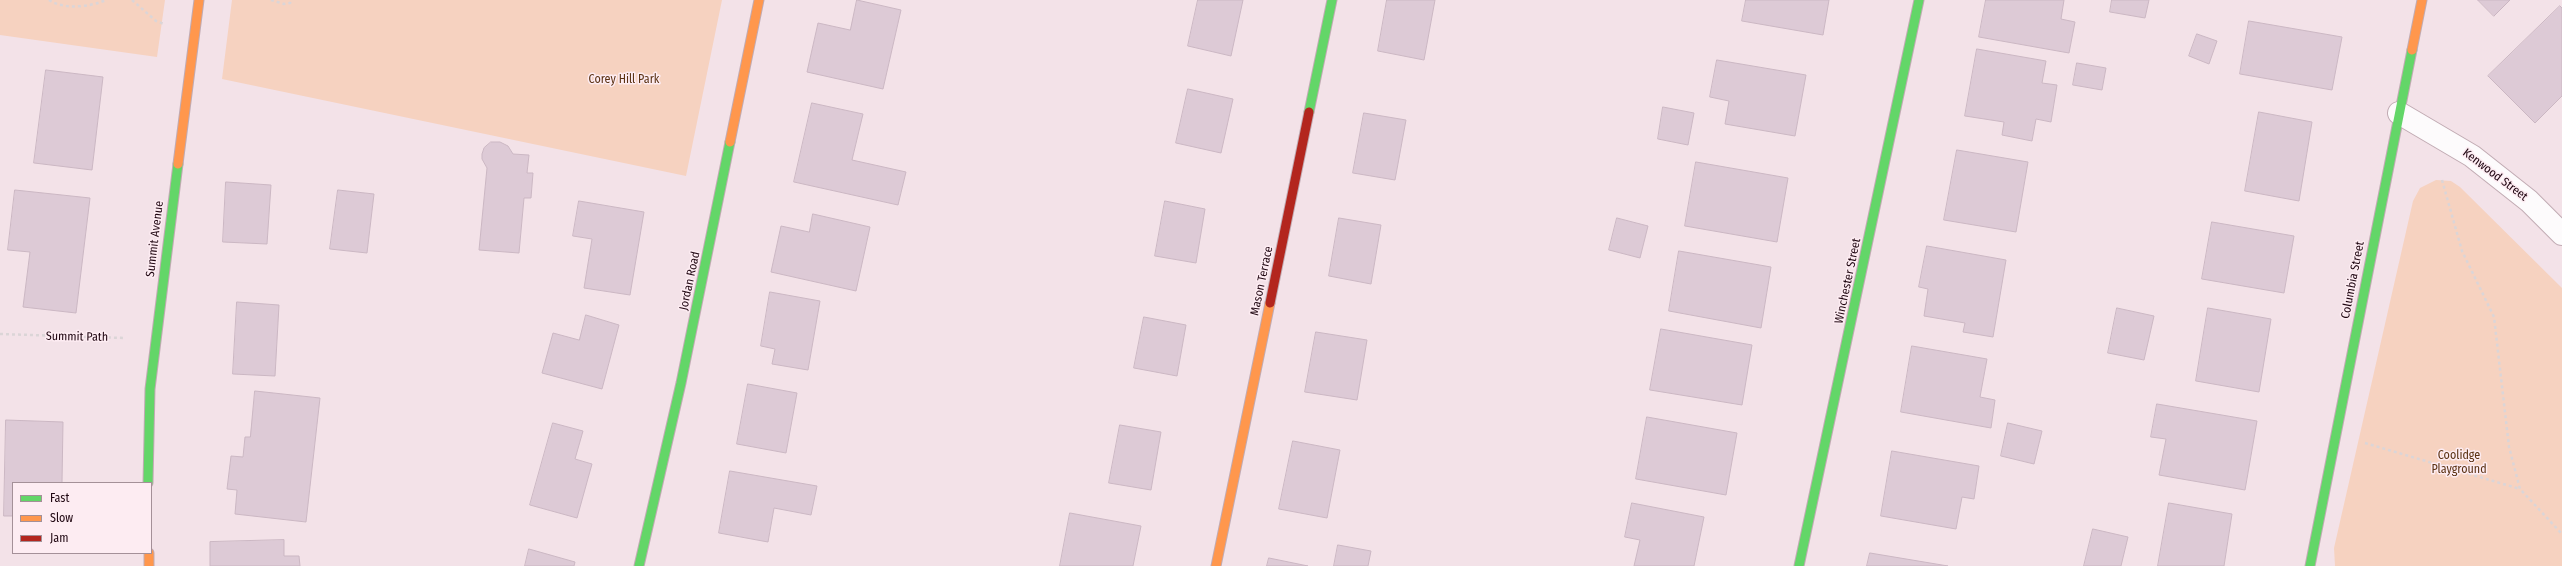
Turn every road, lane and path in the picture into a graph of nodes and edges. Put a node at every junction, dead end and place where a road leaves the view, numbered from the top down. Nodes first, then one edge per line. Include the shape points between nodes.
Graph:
1 (49, 0) edge
2 (106, 0) edge
3 (132, 0) edge
4 (199, 0) edge
5 (271, 0) edge
6 (292, 0) edge
7 (759, 0) edge
8 (1332, 0) edge
9 (1919, 0) edge
10 (2422, 0) edge
11 (167, 25) dead end
12 (2399, 113) junction
13 (2442, 180) dead end
14 (2562, 234) edge
15 (0, 334) edge
16 (155, 338) junction
17 (2334, 434) junction
18 (148, 482) edge
19 (2520, 489) junction
20 (2562, 534) edge
21 (149, 554) edge
22 (149, 566) edge
23 (639, 566) edge
24 (1216, 566) edge
25 (1799, 566) edge
26 (2310, 566) edge

1 - 2 path via 62,6
3 - 11 path via 156,21
4 - 16 street, Summit Avenue
5 - 6 path via 284,4
7 - 23 street, Jordan Road via 681,383
8 - 24 street, Mason Terrace
9 - 25 street, Winchester Street
10 - 12 street, Columbia Street
12 - 14 street, Kenwood Street via 2472,156 2529,201
12 - 17 street, Columbia Street
13 - 19 path via 2462,251 2494,317 2509,447
15 - 16 path, Summit Path
16 - 18 street, Summit Avenue via 150,389
17 - 19 path
17 - 26 street, Columbia Street
19 - 20 path
21 - 22 street

